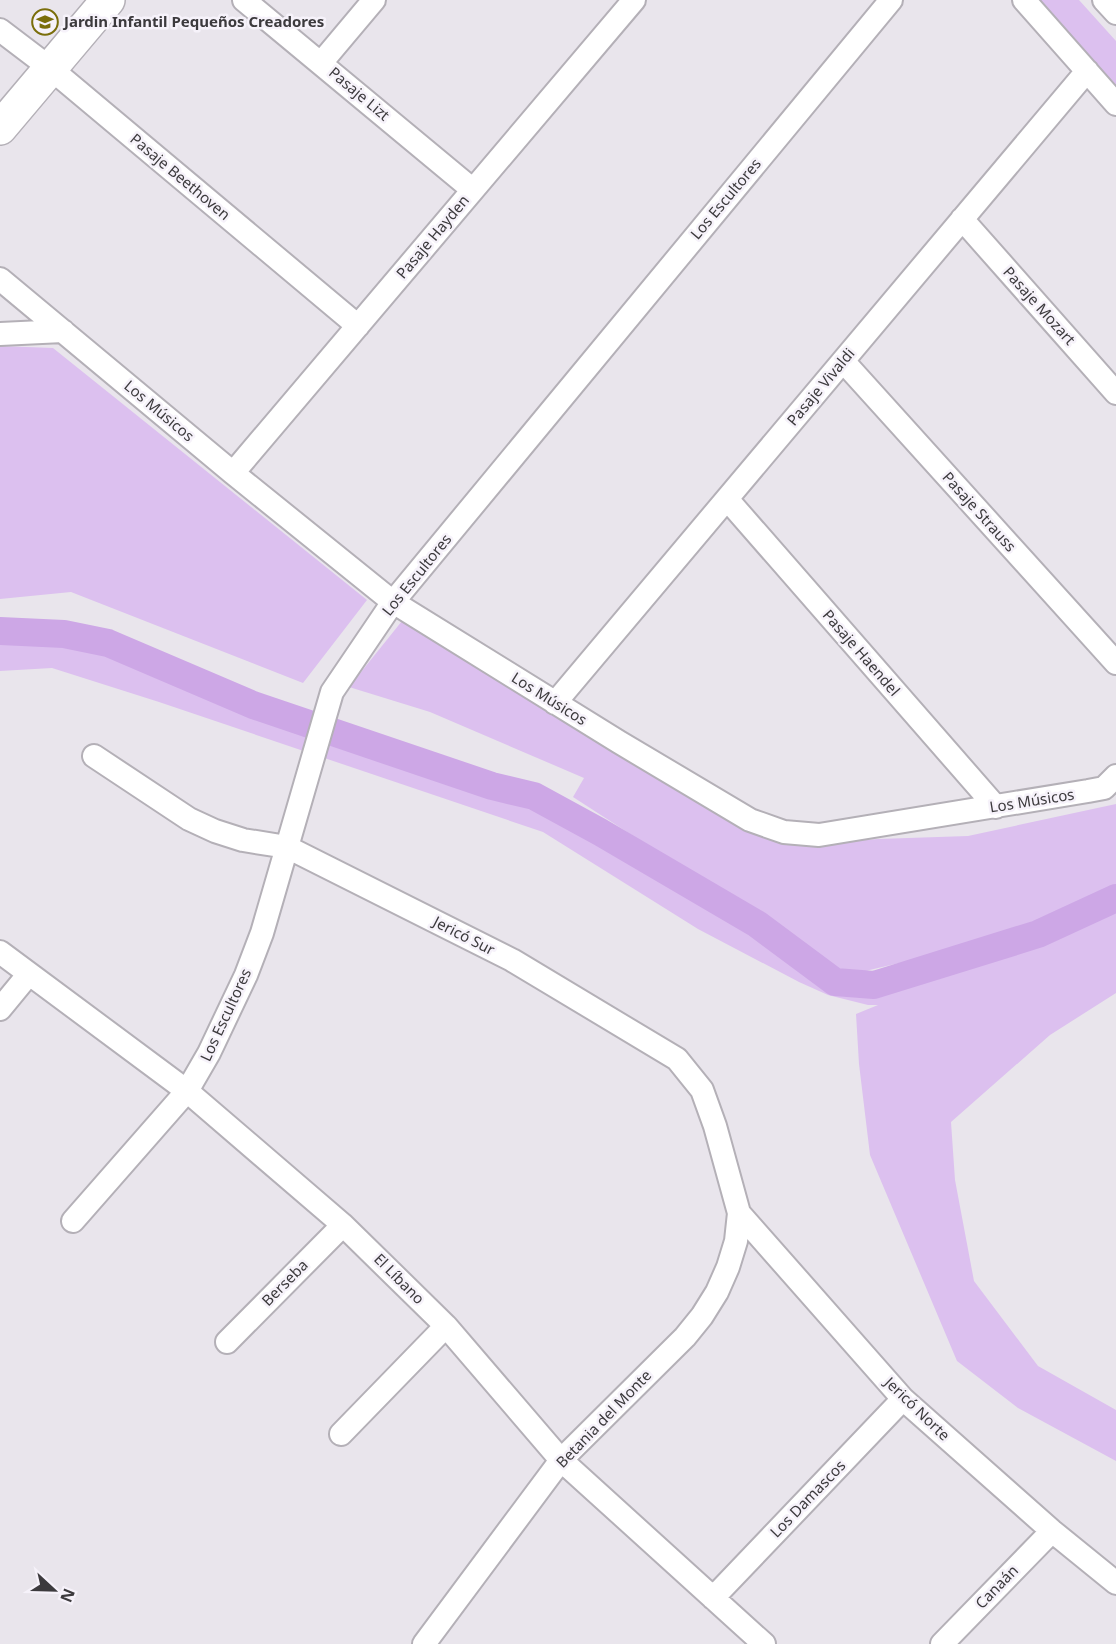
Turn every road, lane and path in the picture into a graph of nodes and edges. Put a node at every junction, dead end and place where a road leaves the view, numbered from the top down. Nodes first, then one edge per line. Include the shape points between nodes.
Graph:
1 (108, 0) edge
2 (244, 0) edge
3 (374, 0) edge
4 (634, 0) edge
5 (891, 0) edge
6 (1024, 0) edge
7 (1104, 0) edge
8 (1116, 13) edge
9 (0, 30) edge
10 (321, 63) junction
11 (50, 68) junction
12 (1087, 72) junction
13 (1116, 104) edge
14 (0, 128) edge
15 (473, 190) junction
16 (962, 219) junction
17 (0, 279) edge
18 (358, 326) junction
19 (63, 331) junction
20 (0, 334) edge
21 (843, 361) junction
22 (1116, 393) edge
23 (233, 474) junction
24 (727, 499) junction
25 (393, 602) junction
26 (1116, 663) edge
27 (555, 703) junction
28 (94, 756) dead end
29 (1116, 776) edge
30 (996, 807) junction
31 (287, 847) junction
32 (0, 952) edge
33 (28, 975) junction
34 (0, 1009) edge
35 (187, 1091) junction
36 (739, 1213) junction
37 (73, 1221) dead end
38 (343, 1225) junction
39 (446, 1326) junction
40 (227, 1342) dead end
41 (903, 1400) junction
42 (341, 1434) dead end
43 (561, 1460) junction
44 (1052, 1531) junction
45 (1116, 1583) edge
46 (713, 1598) junction
47 (424, 1644) edge
48 (764, 1644) edge
49 (942, 1644) edge

1 - 11 street
2 - 10 street, Pasaje Lizt
3 - 10 street
4 - 15 street, Pasaje Hayden
5 - 25 street, Los Escultores
6 - 12 street
7 - 8 street
9 - 11 street, Pasaje Beethoven
10 - 15 street, Pasaje Lizt
11 - 14 street
11 - 18 street, Pasaje Beethoven
12 - 13 street
12 - 16 street, Pasaje Vivaldi
15 - 18 street, Pasaje Hayden
16 - 21 street, Pasaje Vivaldi
16 - 22 street, Pasaje Mozart
17 - 19 street, Los Músicos
18 - 23 street, Pasaje Hayden
19 - 20 street
19 - 23 street, Los Músicos
21 - 24 street, Pasaje Vivaldi
21 - 26 street, Pasaje Strauss
23 - 25 street, Los Músicos
24 - 27 street, Pasaje Vivaldi
24 - 30 street, Pasaje Haendel
25 - 27 street, Los Músicos
25 - 31 street, Los Escultores via 332,692
27 - 30 street, Los Músicos via 750,820 784,832 819,835
28 - 31 street, Jericó Sur via 189,819 243,840
29 - 30 street, Los Músicos via 1104,788
31 - 35 street, Los Escultores via 246,975
31 - 36 street, Jericó Sur via 512,960 677,1059 702,1090
32 - 33 street, El Líbano
33 - 34 street
33 - 35 street, El Líbano
35 - 37 street, Los Escultores
35 - 38 street, El Líbano
36 - 41 street, Jericó Norte
36 - 43 street, Betania del Monte via 728,1267 702,1316
38 - 39 street, El Líbano
38 - 40 street, Berseba
39 - 42 street
39 - 43 street, El Líbano
41 - 44 street, Jericó Norte
41 - 46 street, Los Damascos
43 - 46 street, El Líbano
43 - 47 street, Betania del Monte
44 - 45 street, Jericó Norte
44 - 49 street, Canaán
46 - 48 street, El Líbano

